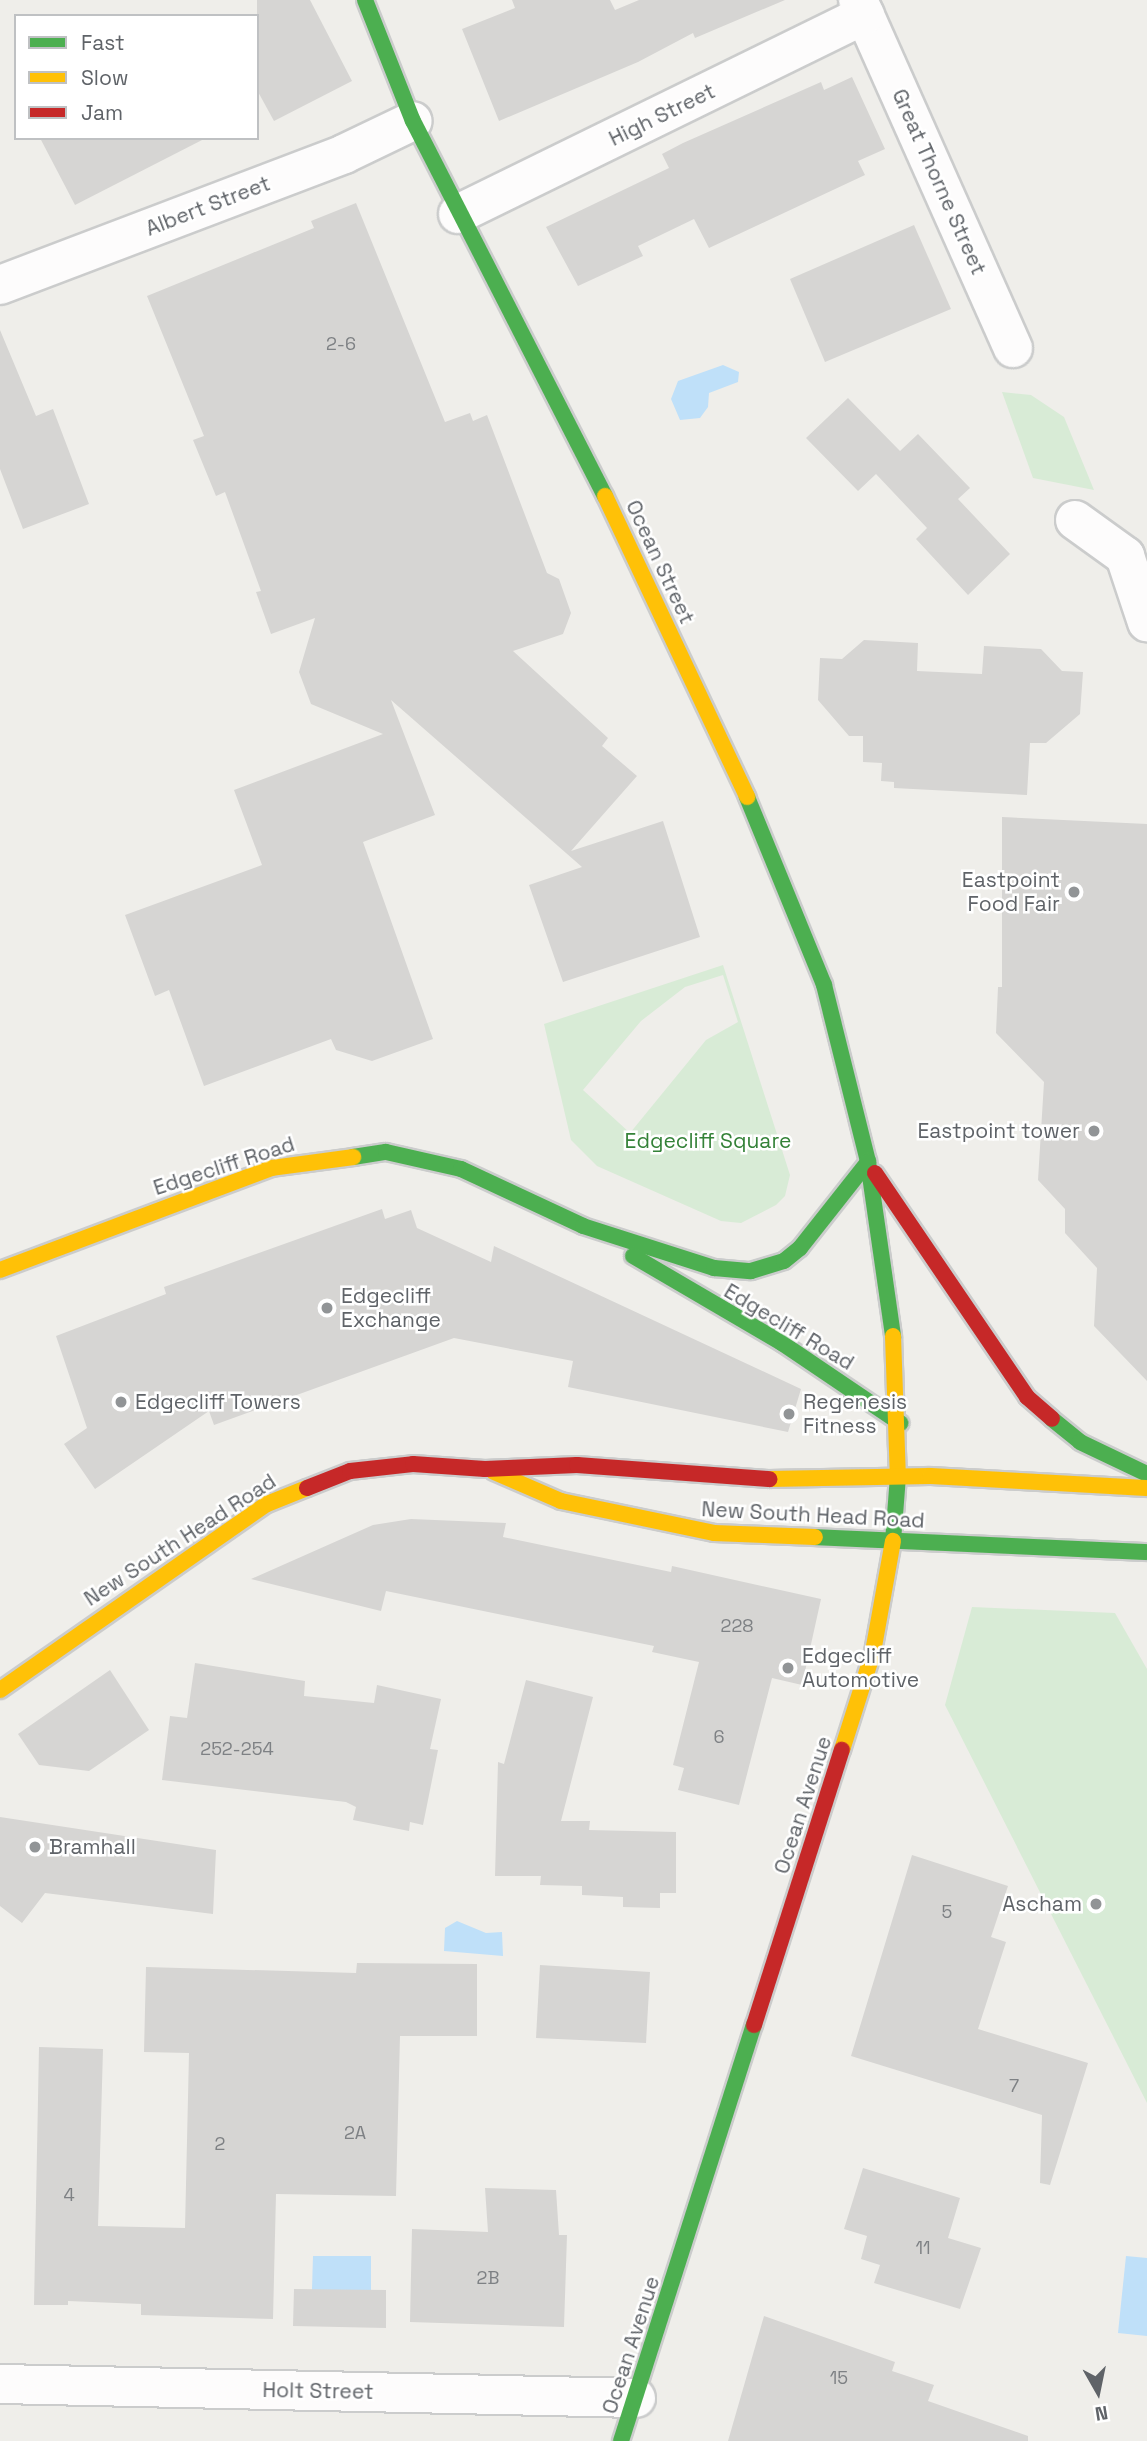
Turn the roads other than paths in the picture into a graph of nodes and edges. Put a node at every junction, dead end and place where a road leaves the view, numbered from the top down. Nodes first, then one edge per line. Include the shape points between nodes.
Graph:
1 (365, 0) edge
2 (862, 8) edge
3 (413, 121) junction
4 (458, 214) junction
5 (0, 285) edge
6 (1013, 348) dead end
7 (1075, 520) dead end
8 (1147, 622) edge
9 (868, 1162) junction
10 (583, 1226) junction
11 (0, 1270) edge
12 (900, 1423) junction
13 (485, 1469) junction
14 (1147, 1474) edge
15 (898, 1476) junction
16 (1147, 1488) edge
17 (893, 1541) junction
18 (1147, 1552) edge
19 (0, 1690) edge
20 (0, 2384) edge
21 (636, 2398) junction
22 (621, 2441) edge

1 - 3 main road, Ocean Street
2 - 4 street, High Street
2 - 6 street, Great Thorne Street
3 - 4 main road, Ocean Street
3 - 5 street, Albert Street via 344,154
4 - 9 main road, Ocean Street via 616,517 782,871 827,992
7 - 8 street via 1125,556
9 - 10 main road, Edgecliff Road via 800,1248 768,1268 713,1268
9 - 12 main road, Ocean Avenue
9 - 14 main road via 1027,1397 1080,1442
10 - 11 main road, Edgecliff Road via 428,1158 360,1154 271,1168
10 - 12 main road, Edgecliff Road via 791,1349
12 - 15 main road, Ocean Avenue
13 - 15 main road, New South Head Road via 577,1465 732,1480
13 - 17 main road, New South Head Road via 561,1501 714,1533
13 - 19 main road, New South Head Road via 380,1466 293,1491 219,1535
15 - 16 main road, New South Head Road
15 - 17 main road, Ocean Avenue
17 - 18 main road, New South Head Road
17 - 21 main road, Ocean Avenue via 873,1652
20 - 21 street, Holt Street
21 - 22 main road, Ocean Avenue

